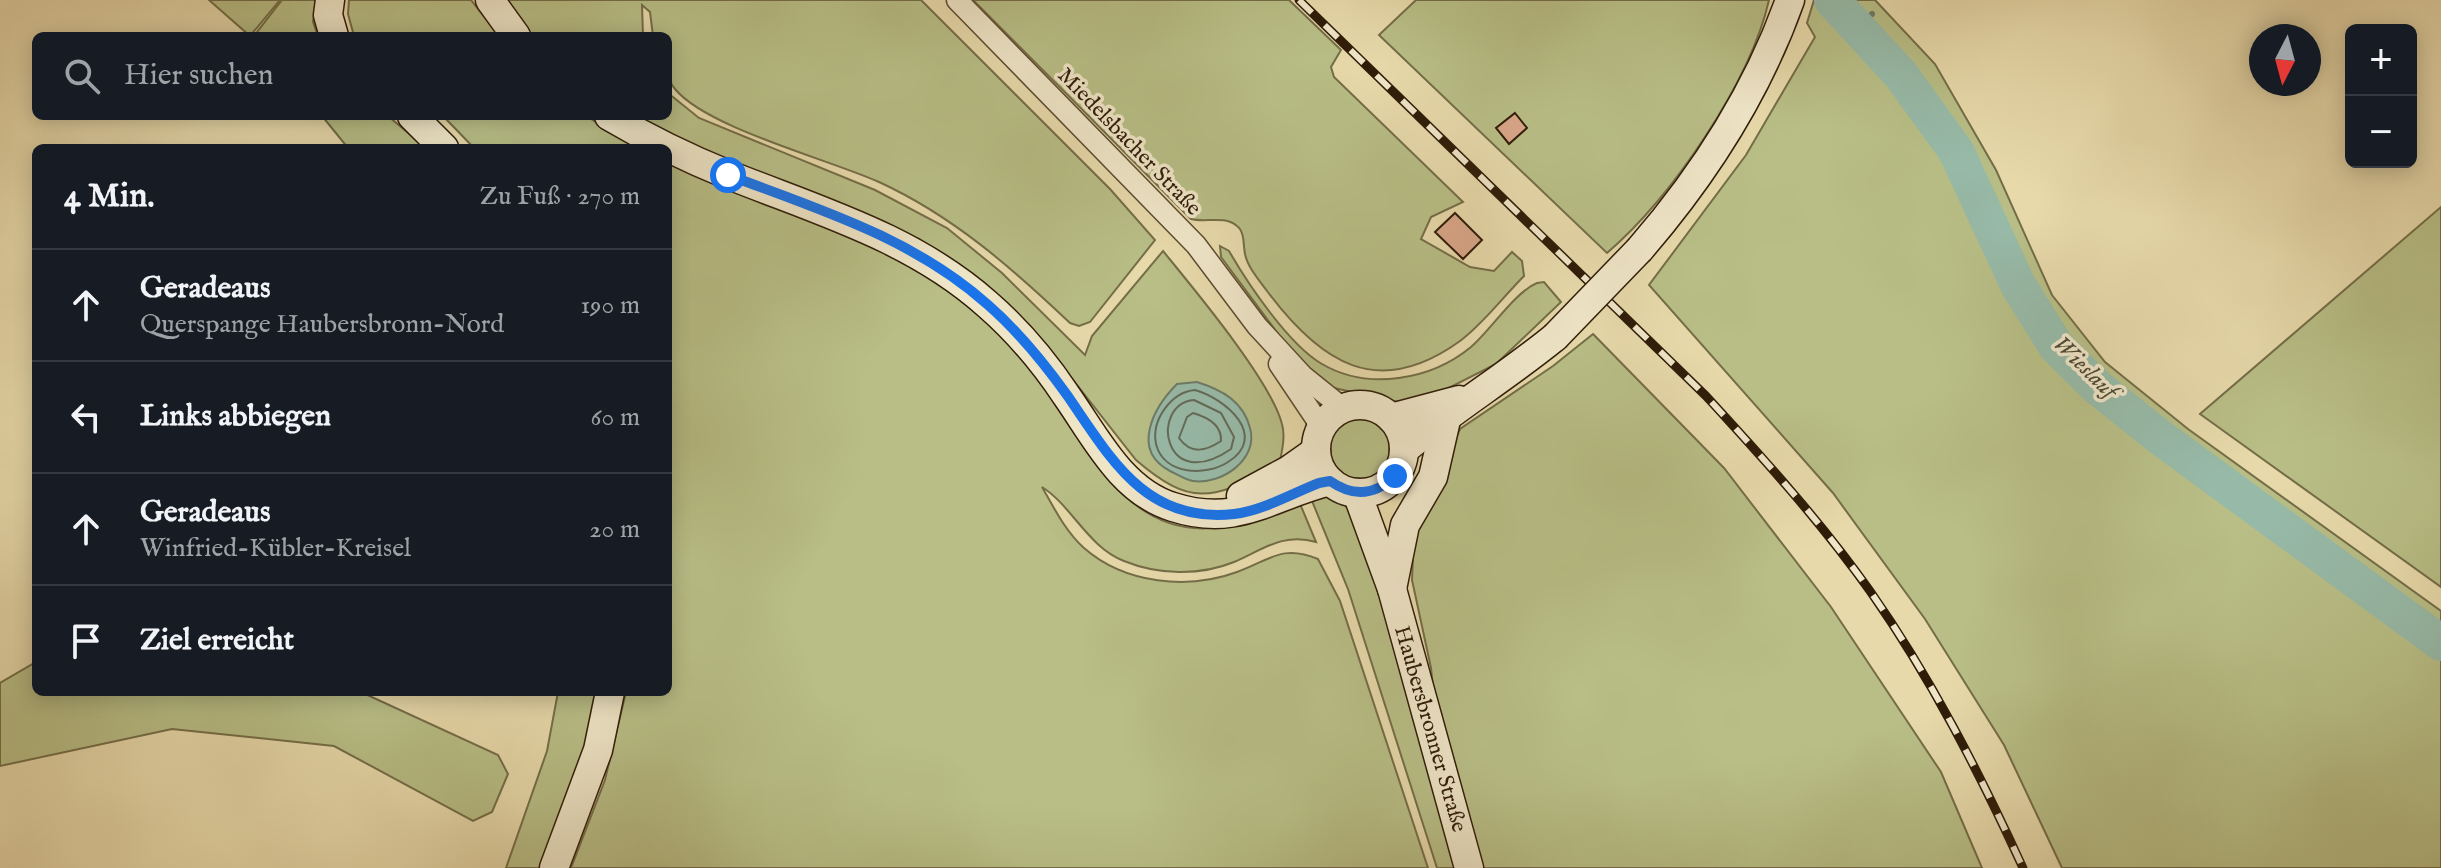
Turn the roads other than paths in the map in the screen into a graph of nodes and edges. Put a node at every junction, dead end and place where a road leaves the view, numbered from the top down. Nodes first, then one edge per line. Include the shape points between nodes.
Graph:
1 (330, 0) edge
2 (490, 0) edge
3 (957, 0) edge
4 (1787, 10) edge
5 (333, 32) edge
6 (513, 32) edge
7 (416, 120) edge
8 (617, 120) edge
9 (440, 144) edge
10 (664, 144) edge
11 (672, 148) edge
12 (1257, 326) junction
13 (1471, 396) junction
14 (1344, 409) junction
15 (1391, 418) junction
16 (1446, 420) junction
17 (1318, 441) junction
18 (1404, 450) junction
19 (1330, 481) junction
20 (1384, 486) junction
21 (1357, 493) junction
22 (1190, 511) junction
23 (1392, 589) junction
24 (609, 696) edge
25 (554, 868) edge
26 (1469, 868) edge

1 - 5 main road
2 - 6 main road
3 - 12 street, Miedelsbacher Straße via 1196,245
4 - 13 main road, bridge via 1739,113 1680,201 1555,337
7 - 9 main road
8 - 10 main road
11 - 22 main road via 900,244 945,270 1022,338 1117,468 1152,497
12 - 14 street via 1303,376
12 - 17 street via 1316,419
13 - 15 main road
13 - 16 main road
14 - 15 main road via 1369,406
14 - 17 main road via 1334,414
15 - 18 main road
16 - 18 main road
16 - 23 main road via 1433,477 1405,525
17 - 19 main road via 1320,467
17 - 22 main road via 1261,487
18 - 20 main road via 1402,464
19 - 21 main road
19 - 22 main road via 1238,514
20 - 21 main road
20 - 23 main road
21 - 23 main road
23 - 26 main road, Haubersbronner Straße
24 - 25 main road via 594,763

